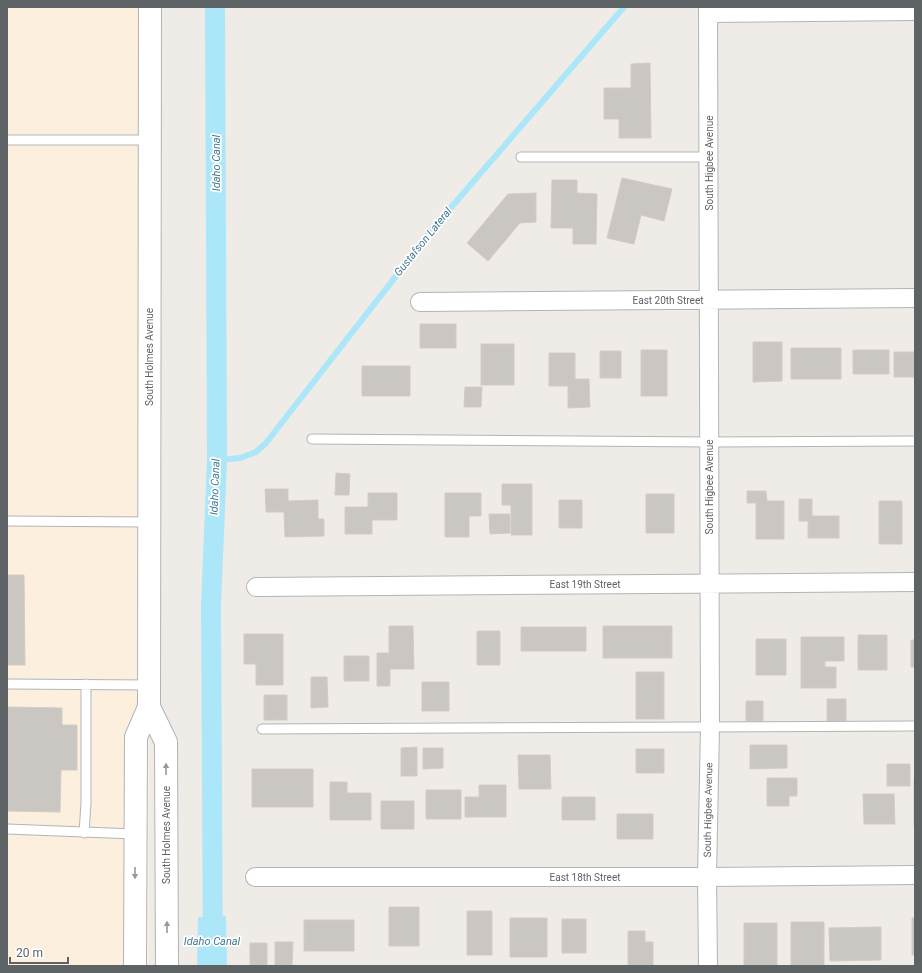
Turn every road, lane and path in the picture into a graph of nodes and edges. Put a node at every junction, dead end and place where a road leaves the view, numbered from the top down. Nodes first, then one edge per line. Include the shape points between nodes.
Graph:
1 (150, 7) edge
2 (708, 10) edge
3 (915, 11) edge
4 (7, 140) edge
5 (150, 140) junction
6 (521, 157) dead end
7 (709, 157) junction
8 (915, 298) edge
9 (709, 299) junction
10 (420, 302) dead end
11 (312, 439) dead end
12 (915, 441) edge
13 (710, 442) junction
14 (7, 521) edge
15 (148, 522) junction
16 (915, 582) edge
17 (709, 583) junction
18 (256, 587) dead end
19 (7, 684) edge
20 (86, 684) junction
21 (149, 685) junction
22 (149, 707) junction
23 (915, 726) edge
24 (710, 727) junction
25 (262, 730) dead end
26 (7, 829) edge
27 (84, 833) junction
28 (135, 834) junction
29 (915, 875) edge
30 (255, 877) dead end
31 (707, 877) junction
32 (135, 966) edge
33 (167, 966) edge
34 (708, 966) edge

1 - 5 main road, South Holmes Avenue
2 - 3 street
2 - 7 street, South Higbee Avenue
4 - 5 lane
5 - 15 main road, South Holmes Avenue
6 - 7 lane
7 - 9 street, South Higbee Avenue
8 - 9 street, East 20th Street
9 - 10 street, East 20th Street
9 - 13 street, South Higbee Avenue
11 - 13 lane
12 - 13 lane
13 - 17 street, South Higbee Avenue
14 - 15 lane
15 - 21 main road, South Holmes Avenue
16 - 17 street, East 19th Street
17 - 18 street, East 19th Street
17 - 24 street, South Higbee Avenue
19 - 20 lane
20 - 21 lane
20 - 27 lane
21 - 22 main road, South Holmes Avenue
22 - 28 main road, South Holmes Avenue via 136,737
33 -> 22 main road, South Holmes Avenue via 166,742
23 - 24 lane
24 - 25 lane
24 - 31 street, South Higbee Avenue
26 - 27 lane
27 - 28 lane
28 -> 32 main road, South Holmes Avenue
29 - 31 street, East 18th Street
30 - 31 street, East 18th Street
31 - 34 street, South Higbee Avenue

